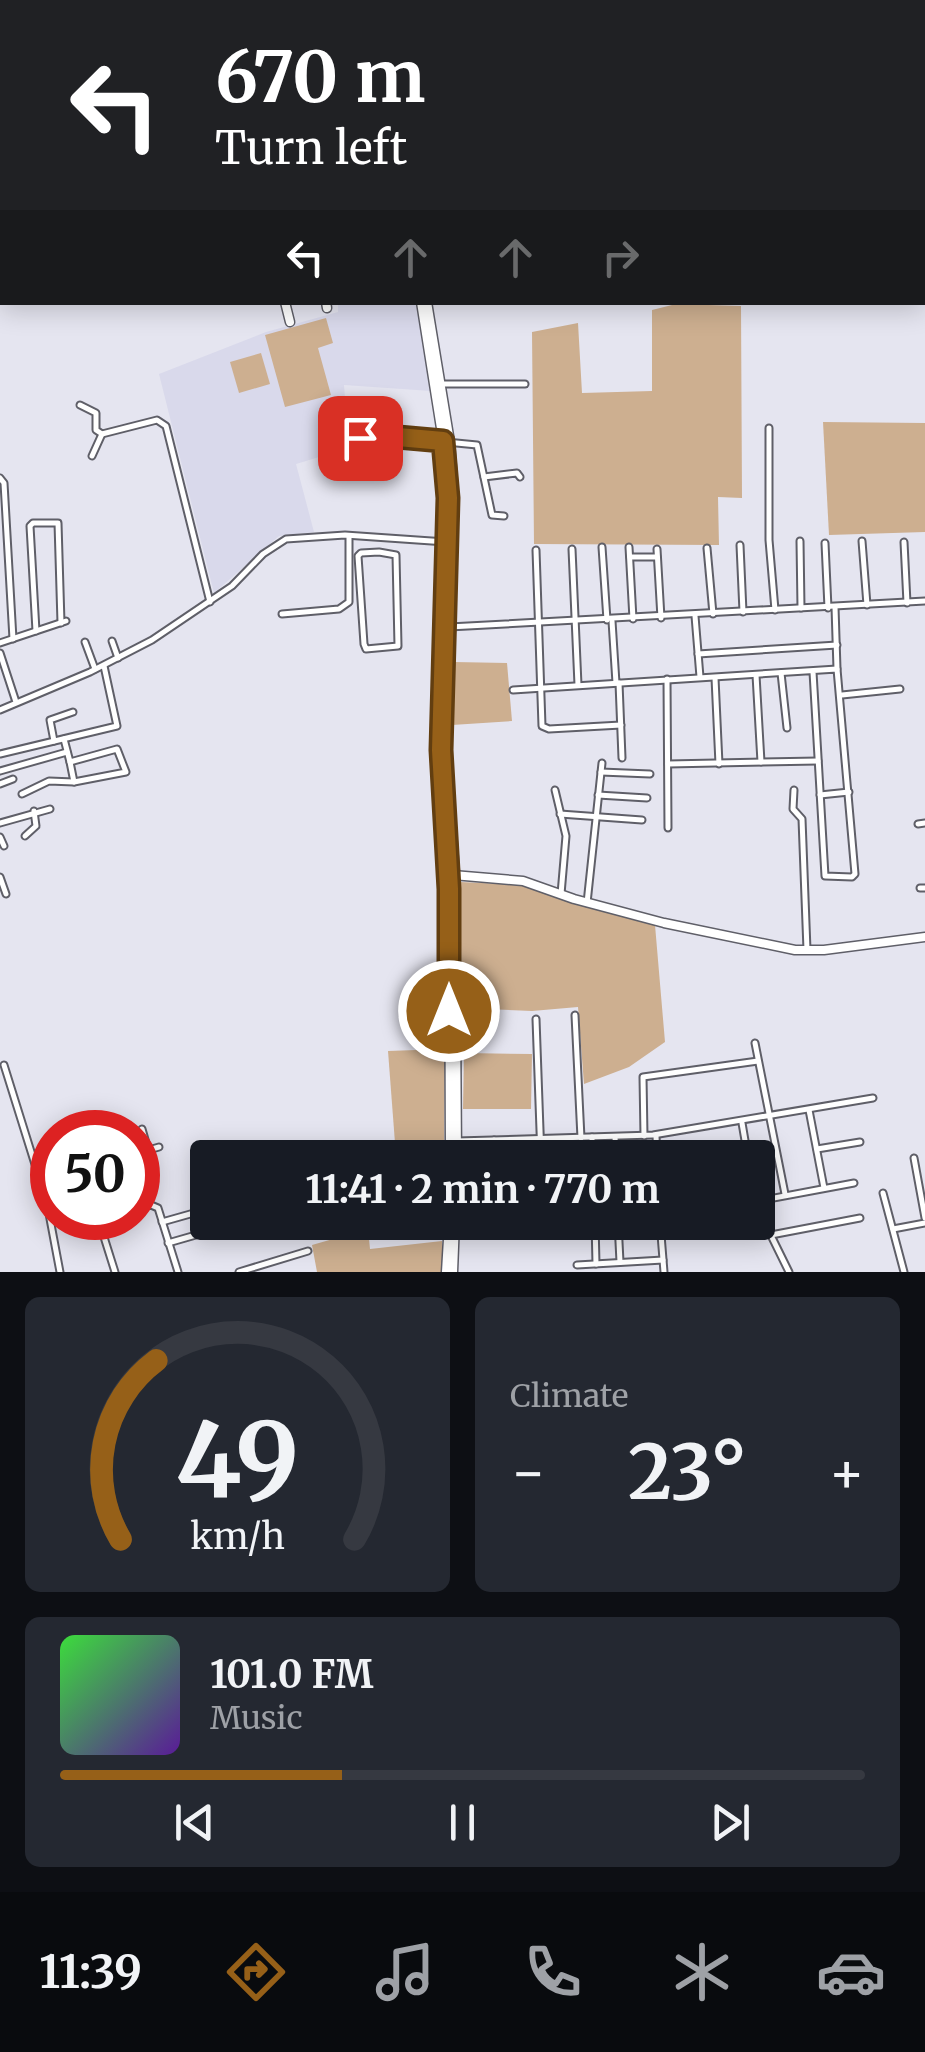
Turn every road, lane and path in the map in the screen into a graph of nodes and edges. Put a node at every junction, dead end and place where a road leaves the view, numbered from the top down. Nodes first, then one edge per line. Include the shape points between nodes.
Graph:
1 (286, 305) edge
2 (424, 305) edge
3 (425, 305) edge
4 (290, 322) dead end
5 (441, 384) junction
6 (525, 384) dead end
7 (80, 405) dead end
8 (769, 428) dead end
9 (102, 434) junction
10 (447, 441) junction
11 (360, 450) dead end
12 (92, 456) dead end
13 (484, 477) junction
14 (520, 477) dead end
15 (1, 482) edge
16 (504, 516) dead end
17 (349, 536) junction
18 (378, 539) junction
19 (862, 540) dead end
20 (449, 542) junction
21 (800, 542) dead end
22 (904, 542) dead end
23 (824, 544) dead end
24 (740, 545) dead end
25 (629, 546) dead end
26 (602, 547) dead end
27 (707, 548) dead end
28 (572, 549) dead end
29 (657, 549) dead end
30 (536, 550) dead end
31 (379, 552) junction
32 (630, 557) junction
33 (658, 557) junction
34 (925, 601) edge
35 (210, 602) junction
36 (907, 603) junction
37 (867, 605) junction
38 (832, 608) junction
39 (801, 609) junction
40 (775, 610) junction
41 (743, 612) junction
42 (282, 614) dead end
43 (712, 614) junction
44 (695, 616) junction
45 (661, 618) junction
46 (633, 619) junction
47 (609, 620) junction
48 (576, 622) junction
49 (537, 624) junction
50 (446, 627) junction
51 (36, 631) junction
52 (13, 639) junction
53 (112, 641) dead end
54 (85, 642) dead end
55 (0, 643) edge
56 (837, 646) junction
57 (0, 653) edge
58 (698, 654) junction
59 (118, 658) junction
60 (104, 665) junction
61 (96, 669) junction
62 (837, 669) junction
63 (813, 672) junction
64 (782, 673) junction
65 (756, 675) junction
66 (668, 678) junction
67 (700, 678) junction
68 (715, 678) junction
69 (618, 683) junction
70 (578, 685) junction
71 (539, 688) junction
72 (900, 689) dead end
73 (514, 690) dead end
74 (842, 696) junction
75 (16, 703) junction
76 (0, 710) edge
77 (73, 712) dead end
78 (621, 725) junction
79 (787, 728) dead end
80 (64, 739) junction
81 (54, 741) junction
82 (67, 752) junction
83 (0, 754) edge
84 (622, 758) dead end
85 (818, 760) junction
86 (70, 762) junction
87 (761, 762) junction
88 (602, 764) dead end
89 (668, 764) junction
90 (719, 764) junction
91 (0, 771) edge
92 (601, 772) junction
93 (650, 774) dead end
94 (13, 779) dead end
95 (74, 782) junction
96 (0, 784) edge
97 (555, 790) dead end
98 (794, 790) dead end
99 (849, 792) junction
100 (22, 794) dead end
101 (820, 794) junction
102 (598, 795) junction
103 (647, 798) dead end
104 (50, 808) dead end
105 (34, 811) junction
106 (560, 814) junction
107 (596, 817) junction
108 (642, 820) dead end
109 (0, 823) edge
110 (668, 828) dead end
111 (25, 836) dead end
112 (0, 837) edge
113 (4, 846) dead end
114 (451, 875) junction
115 (0, 877) edge
116 (6, 894) dead end
117 (561, 894) junction
118 (588, 903) junction
119 (925, 937) edge
120 (807, 950) junction
121 (576, 1015) dead end
122 (536, 1019) dead end
123 (754, 1043) dead end
124 (758, 1061) junction
125 (4, 1065) dead end
126 (873, 1098) dead end
127 (810, 1110) junction
128 (770, 1116) junction
129 (742, 1123) junction
130 (656, 1135) junction
131 (644, 1136) junction
132 (615, 1137) junction
133 (581, 1138) junction
134 (592, 1138) joint
135 (541, 1139) junction
136 (453, 1140) edge
137 (457, 1140) edge
138 (494, 1140) edge
139 (615, 1140) edge
140 (656, 1140) edge
141 (745, 1140) edge
142 (860, 1142) dead end
143 (817, 1149) junction
144 (914, 1158) dead end
145 (854, 1183) dead end
146 (824, 1188) junction
147 (883, 1193) dead end
148 (785, 1194) junction
149 (775, 1197) edge
150 (190, 1213) edge
151 (160, 1217) edge
152 (860, 1218) dead end
153 (925, 1220) edge
154 (162, 1222) junction
155 (892, 1229) junction
156 (775, 1234) edge
157 (190, 1237) edge
158 (107, 1240) edge
159 (451, 1240) edge
160 (595, 1240) edge
161 (619, 1240) edge
162 (661, 1240) edge
163 (773, 1240) edge
164 (168, 1243) junction
165 (308, 1251) dead end
166 (662, 1260) junction
167 (620, 1262) junction
168 (596, 1264) junction
169 (576, 1265) dead end
170 (60, 1272) edge
171 (115, 1272) edge
172 (178, 1272) edge
173 (239, 1272) edge
174 (450, 1272) edge
175 (664, 1272) edge
176 (789, 1272) edge
177 (904, 1272) edge

1 - 4 main road
2 - 10 main road
3 - 5 main road
5 - 6 street
5 - 10 main road
7 - 9 street via 96,413
8 - 40 street
9 - 12 street
9 - 35 street via 157,420 166,426
10 - 11 street via 361,434
10 - 13 street via 477,445
10 - 20 main road
13 - 14 street
13 - 16 street via 492,515
15 - 52 street
17 - 18 street
17 - 35 street via 278,542
17 - 42 street via 349,602 339,609
18 - 20 street
18 - 31 street
19 - 37 street
20 - 50 main road
21 - 39 street
22 - 36 street
23 - 38 street
24 - 41 street
25 - 32 street
26 - 47 street
27 - 43 street
28 - 48 street
29 - 33 street
30 - 49 street
31 - 31 street via 396,554 398,646 392,648 364,644 358,556
32 - 33 street
32 - 46 street
33 - 45 street
34 - 36 street
35 - 59 street
36 - 37 street
37 - 38 street
38 - 39 street
38 - 56 street
39 - 40 street
40 - 41 street
41 - 43 street
43 - 44 street
44 - 45 street
44 - 58 street
45 - 46 street
46 - 47 street
47 - 48 street
47 - 69 street
48 - 49 street
48 - 70 street
49 - 50 street
49 - 71 street
50 - 114 main road via 441,750
51 - 51 street via 33,523 58,523 64,622
51 - 52 street
52 - 55 street
53 - 59 street
54 - 61 street
56 - 58 street
56 - 62 street
57 - 75 street
58 - 67 street
59 - 60 street
60 - 61 street
60 - 80 street via 117,726
61 - 75 street
62 - 63 street
62 - 74 street
63 - 64 street
63 - 85 street
64 - 65 street
64 - 79 street
65 - 68 street
65 - 87 street
66 - 67 street
66 - 69 street
66 - 89 street
67 - 68 street
68 - 90 street
69 - 70 street
69 - 78 street
70 - 71 street
71 - 73 street
71 - 78 street via 542,726
72 - 74 street
74 - 99 street
75 - 76 street
77 - 81 street via 50,720
78 - 84 street
80 - 81 street
80 - 82 street
81 - 83 street
82 - 86 street
82 - 91 street
85 - 87 street
85 - 101 street
86 - 95 street
86 - 95 street via 118,749 126,772
87 - 90 street
88 - 92 street
89 - 90 street
89 - 110 street
92 - 93 street
92 - 102 street
94 - 96 street
95 - 100 street via 49,781
97 - 106 street
98 - 120 street via 802,820
99 - 101 street
99 - 101 street via 852,876 825,876
102 - 103 street
102 - 107 street
104 - 105 street
105 - 109 street
105 - 111 street via 36,826
106 - 107 street
106 - 117 street via 566,836
107 - 108 street
107 - 118 street
112 - 113 street
114 - 117 main road via 523,880
114 - 136 main road
114 - 137 main road
115 - 116 street
117 - 118 main road
118 - 120 main road
119 - 120 main road
121 - 133 street
122 - 135 street
123 - 124 street
124 - 128 street
124 - 131 street via 643,1077
125 - 170 street via 48,1203
126 - 127 street
127 - 128 street
127 - 143 street
128 - 129 street
128 - 148 street
129 - 130 street
129 - 141 street
130 - 131 street
130 - 140 street
131 - 132 street
132 - 134 street
132 - 139 street
133 - 134 street
133 - 135 street
135 - 138 street
142 - 143 street
143 - 146 street
144 - 153 street
145 - 146 street
146 - 148 street
147 - 155 street
148 - 149 street
150 - 154 street
151 - 154 street
152 - 156 street
153 - 155 street
154 - 164 street
155 - 177 street
157 - 164 street
158 - 171 street
159 - 174 main road
160 - 168 street
161 - 167 street
162 - 166 street
163 - 176 street
164 - 172 street
165 - 173 street
166 - 167 street
166 - 175 street
167 - 168 street
168 - 169 street

